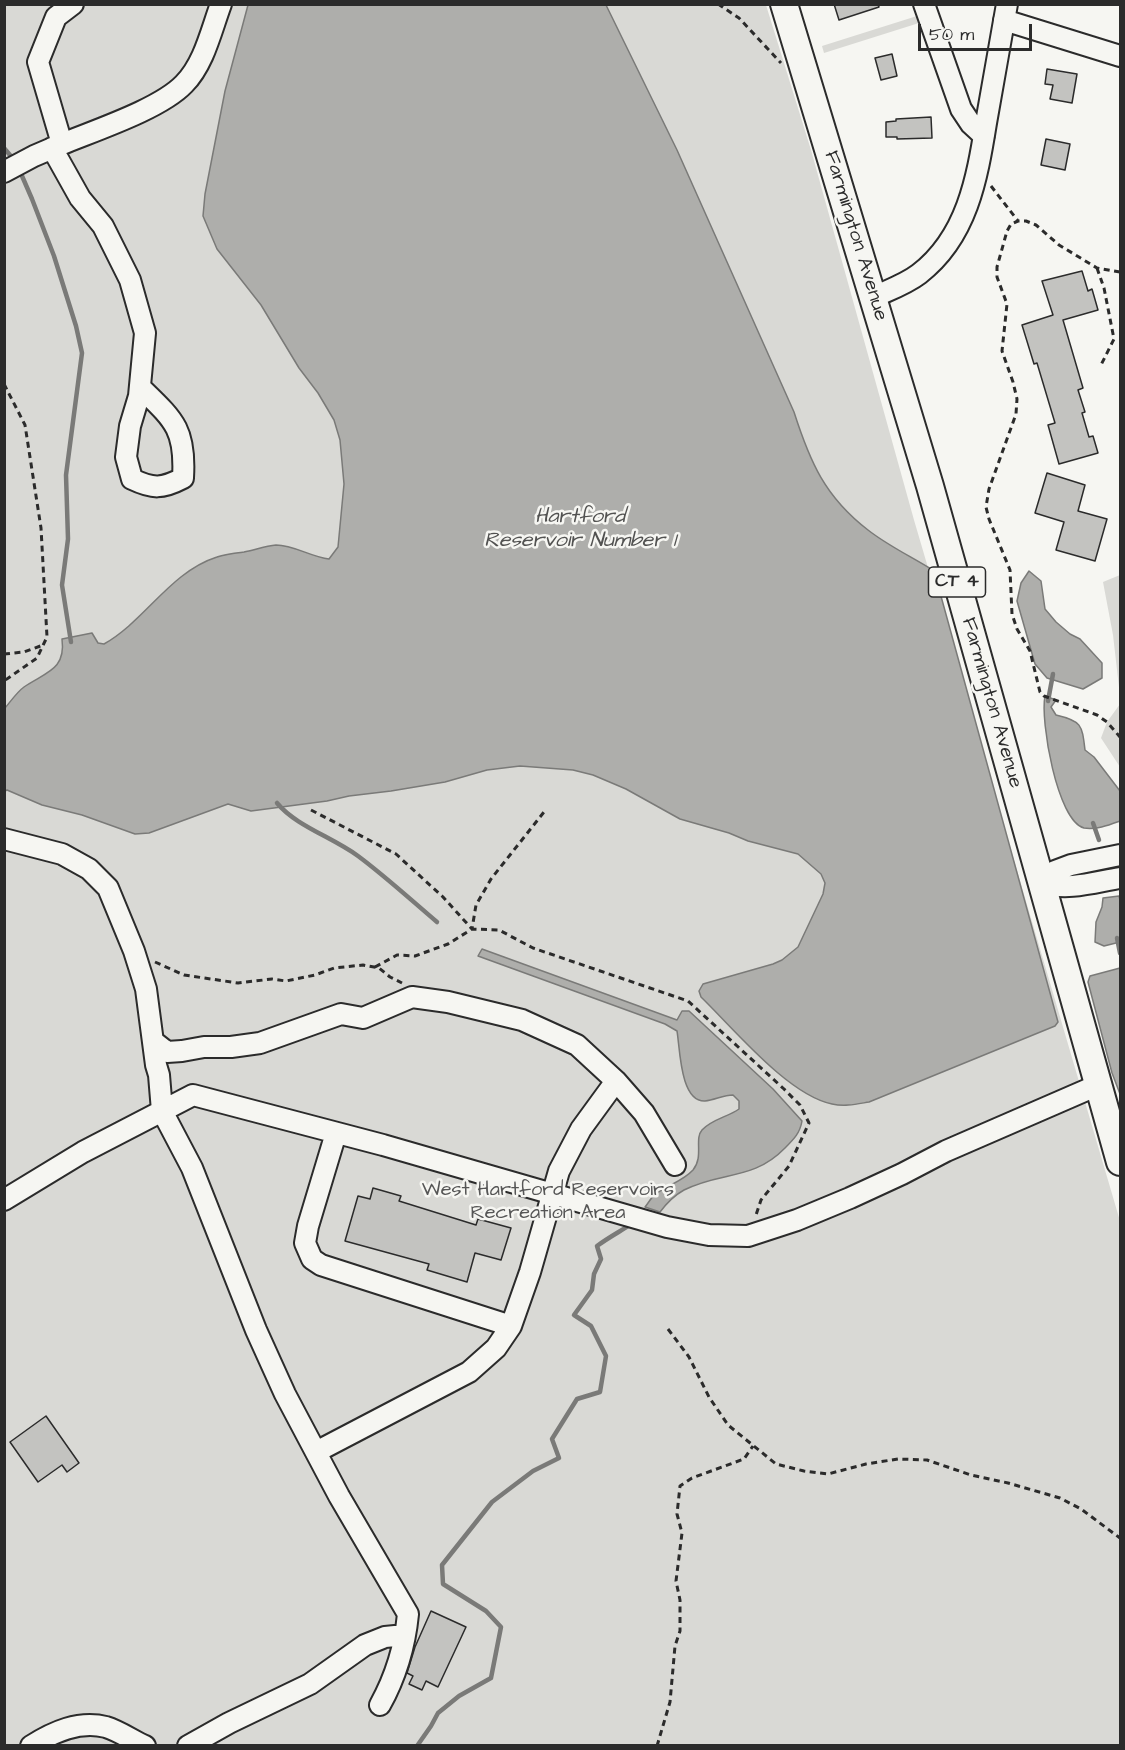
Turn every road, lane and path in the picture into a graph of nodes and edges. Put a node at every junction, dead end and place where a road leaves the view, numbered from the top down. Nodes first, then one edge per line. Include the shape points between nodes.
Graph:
1 (73, 4) edge
2 (221, 4) edge
3 (718, 4) edge
4 (784, 4) edge
5 (924, 4) edge
6 (1005, 12) edge
7 (1120, 56) edge
8 (783, 66) dead end
9 (984, 136) junction
10 (49, 149) junction
11 (978, 171) junction
12 (4, 172) edge
13 (1018, 221) junction
14 (1097, 268) junction
15 (1120, 272) edge
16 (874, 297) junction
17 (1101, 365) dead end
18 (4, 384) edge
19 (140, 387) junction
20 (44, 645) junction
21 (4, 654) edge
22 (4, 681) edge
23 (1120, 737) edge
24 (311, 810) dead end
25 (544, 812) dead end
26 (4, 839) edge
27 (1120, 855) edge
28 (1120, 878) edge
29 (1042, 883) junction
30 (472, 929) junction
31 (150, 957) dead end
32 (375, 967) junction
33 (422, 999) junction
34 (153, 1041) junction
35 (616, 1082) junction
36 (1098, 1085) junction
37 (162, 1111) junction
38 (336, 1133) junction
39 (1120, 1162) edge
40 (675, 1165) dead end
41 (553, 1195) junction
42 (4, 1200) edge
43 (748, 1236) junction
44 (511, 1326) junction
45 (668, 1329) dead end
46 (753, 1446) junction
47 (316, 1452) junction
48 (1120, 1538) edge
49 (405, 1635) junction
50 (380, 1706) dead end
51 (30, 1746) edge
52 (145, 1746) edge
53 (188, 1746) edge
54 (657, 1746) edge

1 - 10 street via 56,17 38,62
2 - 10 street via 201,58 184,84 163,101
3 - 8 path via 740,18
4 - 16 main road, Farmington Avenue / CT 4
5 - 9 street via 961,110
6 - 7 street
6 - 9 street
9 - 11 street
10 - 12 street
10 - 19 street via 103,226 130,280 145,333
11 - 13 path
11 - 16 street via 966,213 934,260 909,281
13 - 14 path via 1036,225 1059,245
13 - 23 path via 1006,231 997,267 1007,304 1002,351 1017,399 1016,414 989,489 988,519 1010,570 1012,614 1030,651 1040,692 1097,715
14 - 15 path
14 - 17 path via 1114,339
16 - 29 main road, Farmington Avenue / CT 4
18 - 20 path via 25,425 41,528 48,637
19 - 19 street via 126,457 132,479 149,487 169,486 183,478 180,432
20 - 21 path
20 - 22 path via 37,658
24 - 30 path via 396,854 444,897
25 - 30 path via 491,879 476,905
26 - 34 street via 62,854 89,869 108,888 146,989
27 - 29 street via 1071,865 1055,871
28 - 29 street via 1068,887
29 - 36 main road, Farmington Avenue / CT 4
30 - 32 path via 448,944 415,956 397,955
30 - 43 path via 499,930 533,948 688,1001 800,1105 809,1123 789,1166 761,1200
31 - 32 path via 183,975 238,983 286,981 349,966
32 - 33 path
33 - 34 street via 412,997 363,1018 341,1014 260,1043 167,1052
33 - 35 street via 522,1020 577,1045
34 - 37 street
35 - 40 street via 644,1113
35 - 41 street via 581,1129 559,1171
36 - 39 main road, Farmington Avenue / CT 4
36 - 43 street via 850,1198
37 - 38 street via 193,1095
37 - 42 street via 83,1152
37 - 47 street via 192,1168 285,1394
38 - 41 street
38 - 44 street via 308,1226 305,1243 312,1259
41 - 43 street via 636,1219 709,1234
41 - 44 street
44 - 47 street via 496,1348 469,1372
45 - 46 path via 728,1425
46 - 48 path via 776,1464 828,1474 898,1459 927,1460 1060,1498
46 - 54 path via 744,1459 680,1486 677,1514 682,1533 676,1581 680,1631 670,1702
47 - 49 street via 408,1614
49 - 50 street via 390,1688
49 - 53 street via 365,1645 310,1684
51 - 52 street via 51,1733 78,1725 106,1727

